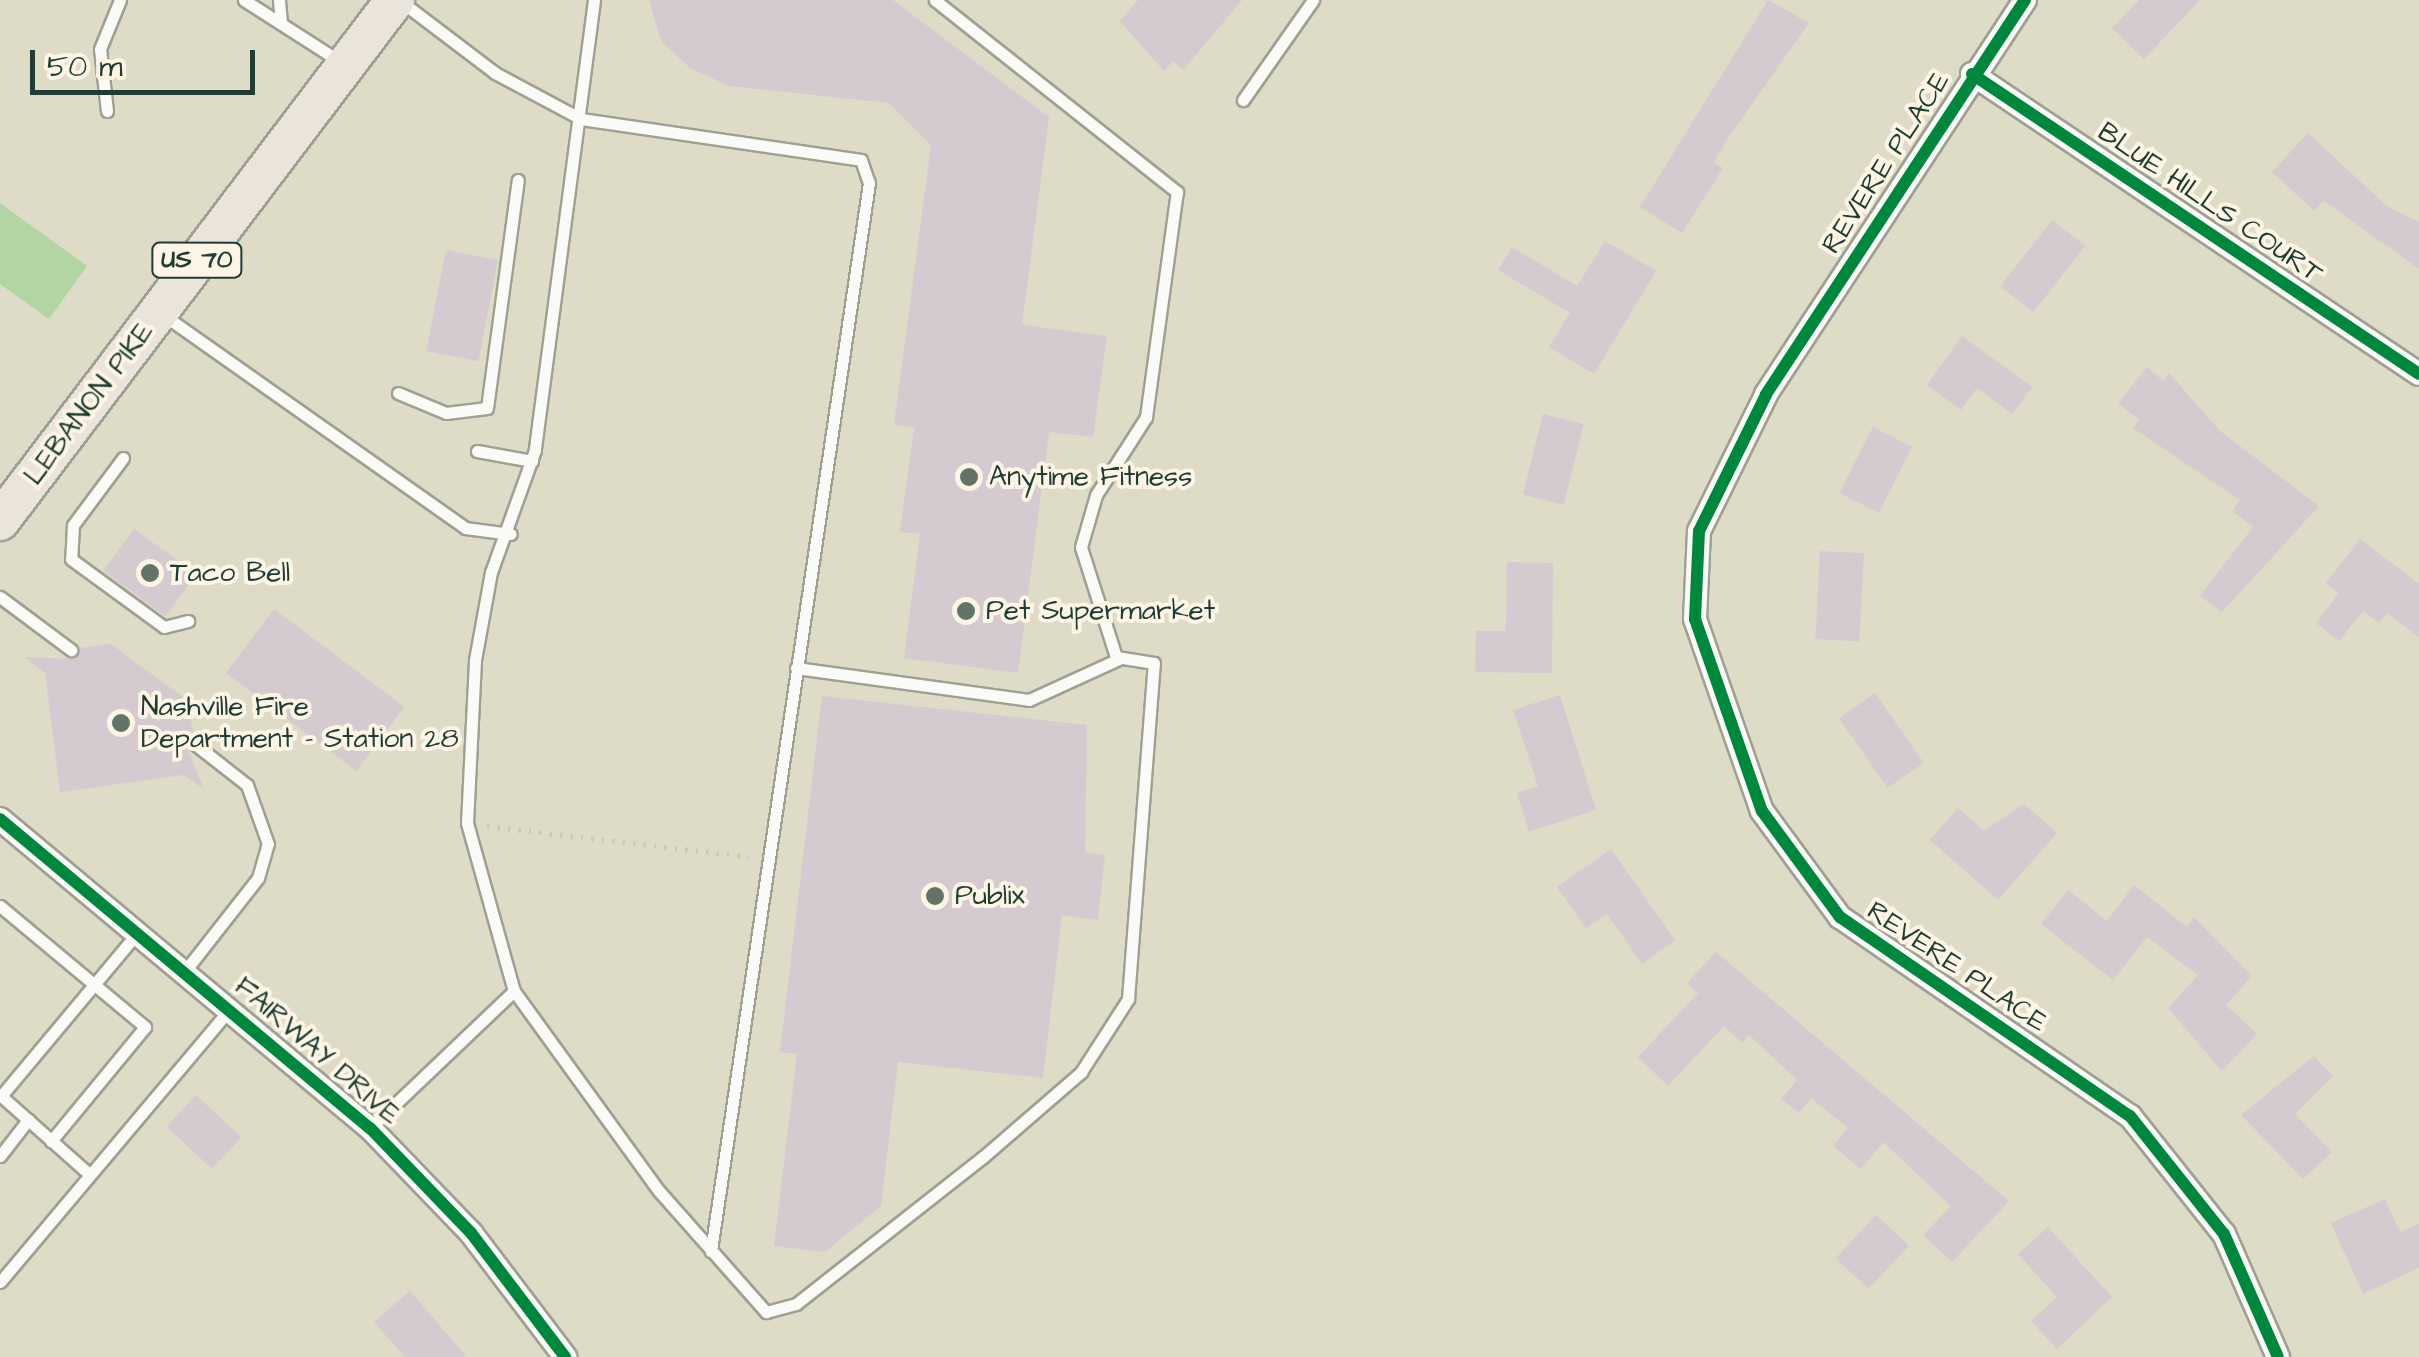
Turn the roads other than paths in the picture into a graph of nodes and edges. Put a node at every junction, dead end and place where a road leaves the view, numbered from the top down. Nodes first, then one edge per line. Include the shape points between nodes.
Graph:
1 (120, 0) edge
2 (244, 0) edge
3 (278, 0) edge
4 (397, 0) edge
5 (594, 0) edge
6 (934, 0) edge
7 (1313, 0) edge
8 (2025, 0) edge
9 (281, 22) junction
10 (346, 66) junction
11 (1972, 74) junction
12 (1243, 100) dead end
13 (107, 111) dead end
14 (581, 119) junction
15 (518, 180) dead end
16 (158, 312) junction
17 (2419, 374) edge
18 (398, 393) dead end
19 (477, 451) dead end
20 (123, 458) dead end
21 (532, 461) junction
22 (0, 522) edge
23 (511, 534) junction
24 (0, 597) edge
25 (188, 622) dead end
26 (72, 650) dead end
27 (1121, 658) junction
28 (796, 668) junction
29 (196, 745) dead end
30 (0, 819) edge
31 (0, 906) edge
32 (138, 932) junction
33 (185, 971) junction
34 (94, 984) junction
35 (514, 991) junction
36 (231, 1008) junction
37 (0, 1096) edge
38 (28, 1120) junction
39 (370, 1128) junction
40 (4, 1141) edge
41 (51, 1141) junction
42 (0, 1156) edge
43 (90, 1175) junction
44 (711, 1251) junction
45 (0, 1282) edge
46 (564, 1357) edge
47 (2278, 1357) edge

1 - 13 lane via 100,49
2 - 9 lane
3 - 9 lane
4 - 10 main road, LEBANON PIKE / US 70
4 - 14 lane via 495,73
5 - 14 lane
6 - 27 lane via 1176,192 1146,417 1096,495 1082,547 1104,634
7 - 12 lane
8 - 11 street, REVERE PLACE
9 - 10 lane
10 - 16 main road, LEBANON PIKE / US 70
11 - 17 street, BLUE HILLS COURT
11 - 47 street, REVERE PLACE via 1766,396 1699,531 1699,634 1762,811 1840,917 2130,1116 2224,1234
14 - 21 lane
14 - 28 lane via 862,160 869,184
15 - 18 lane via 488,408 446,414
16 - 22 main road, LEBANON PIKE / US 70
16 - 23 lane via 465,528
19 - 21 lane
20 - 25 lane via 73,525 72,559 164,627
21 - 23 lane
23 - 35 lane via 488,592 465,778 489,924
24 - 26 lane
27 - 28 lane via 1029,700
27 - 44 lane via 1154,664 1128,999 1082,1072 796,1304 766,1312
28 - 44 lane
29 - 33 lane via 248,785 268,844 258,878
30 - 32 street, FAIRWAY DRIVE
31 - 34 lane
32 - 33 street, FAIRWAY DRIVE
32 - 34 lane
33 - 36 street, FAIRWAY DRIVE
34 - 37 lane
34 - 41 lane via 145,1027
35 - 39 lane
35 - 44 lane
36 - 39 street, FAIRWAY DRIVE
36 - 43 lane
37 - 38 lane
38 - 40 lane
38 - 41 lane
39 - 46 street, FAIRWAY DRIVE via 471,1233
40 - 42 lane
41 - 43 lane
43 - 45 lane

